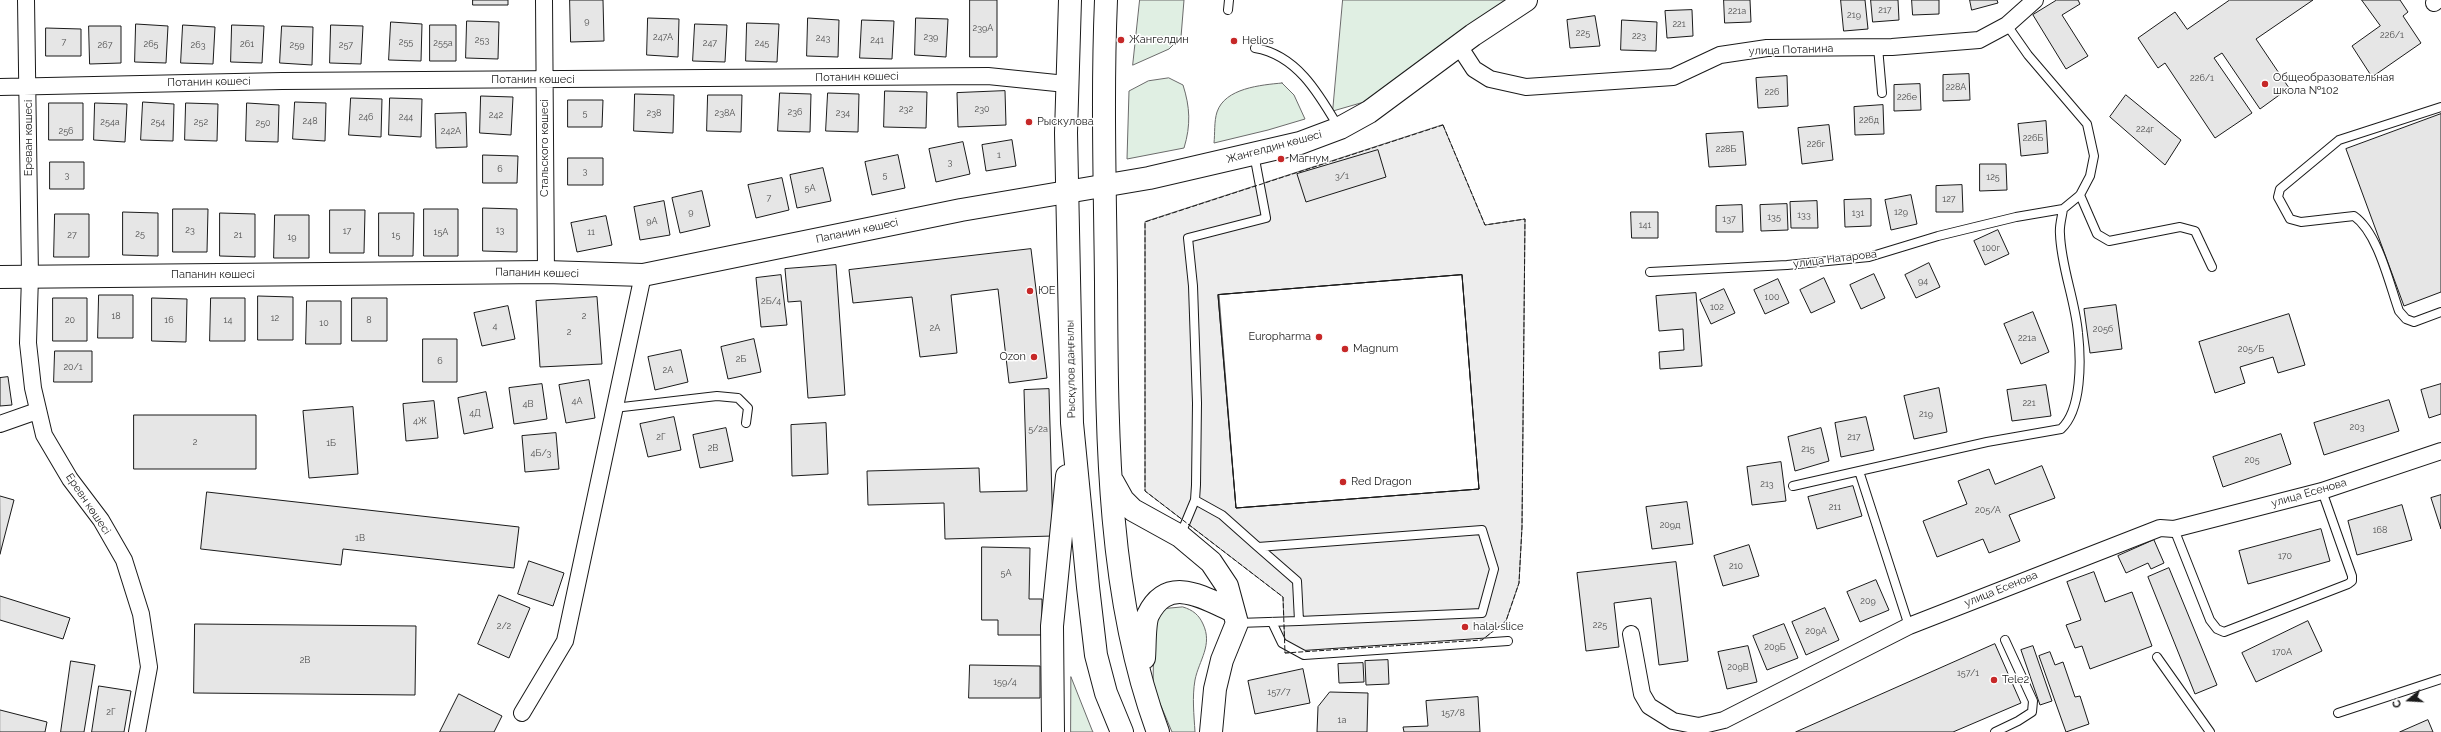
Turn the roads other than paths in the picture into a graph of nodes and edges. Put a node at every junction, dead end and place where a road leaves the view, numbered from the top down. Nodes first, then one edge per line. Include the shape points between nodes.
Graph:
1 (26, 0) edge
2 (544, 0) edge
3 (1070, 0) edge
4 (1106, 0) edge
5 (1229, 0) edge
6 (1526, 0) edge
7 (2035, 0) edge
8 (1228, 10) dead end
9 (2007, 26) junction
10 (1459, 46) junction
11 (1878, 47) junction
12 (1255, 48) dead end
13 (545, 80) junction
14 (1066, 84) junction
15 (28, 86) junction
16 (0, 87) edge
17 (1882, 93) dead end
18 (2441, 107) edge
19 (1340, 128) junction
20 (1254, 153) junction
21 (1103, 186) junction
22 (1067, 192) junction
23 (2080, 195) junction
24 (2063, 209) junction
25 (2212, 267) dead end
26 (546, 272) junction
27 (1650, 272) dead end
28 (643, 275) junction
29 (30, 276) junction
30 (0, 277) edge
31 (2441, 312) edge
32 (614, 408) junction
33 (37, 411) junction
34 (746, 423) dead end
35 (1072, 423) junction
36 (0, 424) edge
37 (2441, 451) edge
38 (1859, 471) junction
39 (1111, 477) junction
40 (1793, 486) dead end
41 (2322, 491) junction
42 (1195, 500) junction
43 (2174, 529) junction
44 (1180, 536) junction
45 (1258, 547) junction
46 (1235, 617) junction
47 (1299, 621) junction
48 (1272, 622) junction
49 (1909, 626) junction
50 (1631, 634) dead end
51 (2005, 640) dead end
52 (1508, 641) dead end
53 (2157, 657) dead end
54 (2441, 679) edge
55 (1142, 682) junction
56 (522, 713) dead end
57 (2338, 713) dead end
58 (137, 732) edge
59 (1053, 732) edge
60 (1122, 732) edge
61 (1158, 732) edge
62 (1211, 732) edge
63 (1995, 732) edge
64 (2210, 732) edge

1 - 15 street, Ереван көшесі
2 - 13 street, Стальского көшесі
3 - 14 main road, Рысқұлов даңғылы
4 - 21 main road via 1102,89
5 - 8 lane
6 - 10 main road, Жангелдин көшесі
7 - 9 street, улица Потанина
9 - 11 street, улица Потанина via 1979,40
9 - 23 lane via 2028,55 2087,124 2094,156 2090,176
10 - 11 street, улица Потанина via 1474,69 1490,80 1526,87 1673,77 1720,54 1767,48
10 - 19 main road, Жангелдин көшесі via 1369,112
11 - 17 lane
12 - 19 lane via 1269,50 1293,64 1321,97
13 - 14 street, Потанин көшесі via 988,76
13 - 15 street, Потанин көшесі via 282,81
13 - 26 street, Стальского көшесі
14 - 22 main road, Рысқұлов даңғылы
15 - 16 street, Потанин көшесі
15 - 29 street, Ереван көшесі
18 - 31 lane via 2339,140 2280,189 2278,197 2290,219 2301,222 2354,216 2362,222 2372,239 2399,311 2406,319 2414,322
19 - 20 main road, Жангелдин көшесі via 1300,143
20 - 21 main road, Жангелдин көшесі via 1149,178
20 - 42 lane via 1266,218 1188,238 1193,286 1197,403
21 - 22 main road, Жангелдин көшесі
21 - 39 main road
22 - 28 main road, Папанин көшесі via 961,210
22 - 35 main road, Рысқұлов даңғылы
23 - 24 lane
23 - 25 lane via 2097,234 2110,241 2180,227 2195,231
24 - 27 lane, улица Натарова via 1938,236 1869,257 1787,265
24 - 38 lane via 2059,232 2078,332 2078,386 2074,410 2069,421 2061,429 1987,442
26 - 28 main road, Папанин көшесі
26 - 29 main road, Папанин көшесі
28 - 32 street
29 - 30 main road, Папанин көшесі
29 - 33 street, Еревн көшесі via 28,343
32 - 34 lane via 717,396 738,398 748,408
32 - 56 street via 565,640
33 - 36 street
33 - 58 street, Еревн көшесі via 44,435 70,478 101,520 124,560 140,614 149,666
35 - 59 main road via 1052,626
35 - 60 main road, Рысқұлов даңғылы via 1096,655 1106,693
37 - 41 street, улица Есенова
38 - 40 lane
38 - 49 lane
39 - 44 main road via 1123,500 1133,510
39 - 55 main road via 1122,593
41 - 43 street, улица Есенова
41 - 43 lane via 2352,581 2224,632 2217,629 2210,620
42 - 44 lane
42 - 45 lane via 1222,515
43 - 49 street, улица Есенова via 2160,528
44 - 46 main road via 1211,562 1227,586
45 - 47 lane via 1298,581
45 - 47 lane via 1482,530 1494,569 1482,613
46 - 48 lane
46 - 55 main road via 1196,593 1182,591 1169,594 1157,603 1147,616
46 - 62 main road via 1214,696
47 - 48 lane
48 - 52 lane via 1282,643 1304,655
49 - 50 street, улица Есенова via 1724,720 1699,726 1674,721 1649,706 1642,694
51 - 63 lane via 2033,701 2032,712
53 - 64 lane
54 - 57 lane
55 - 61 main road

